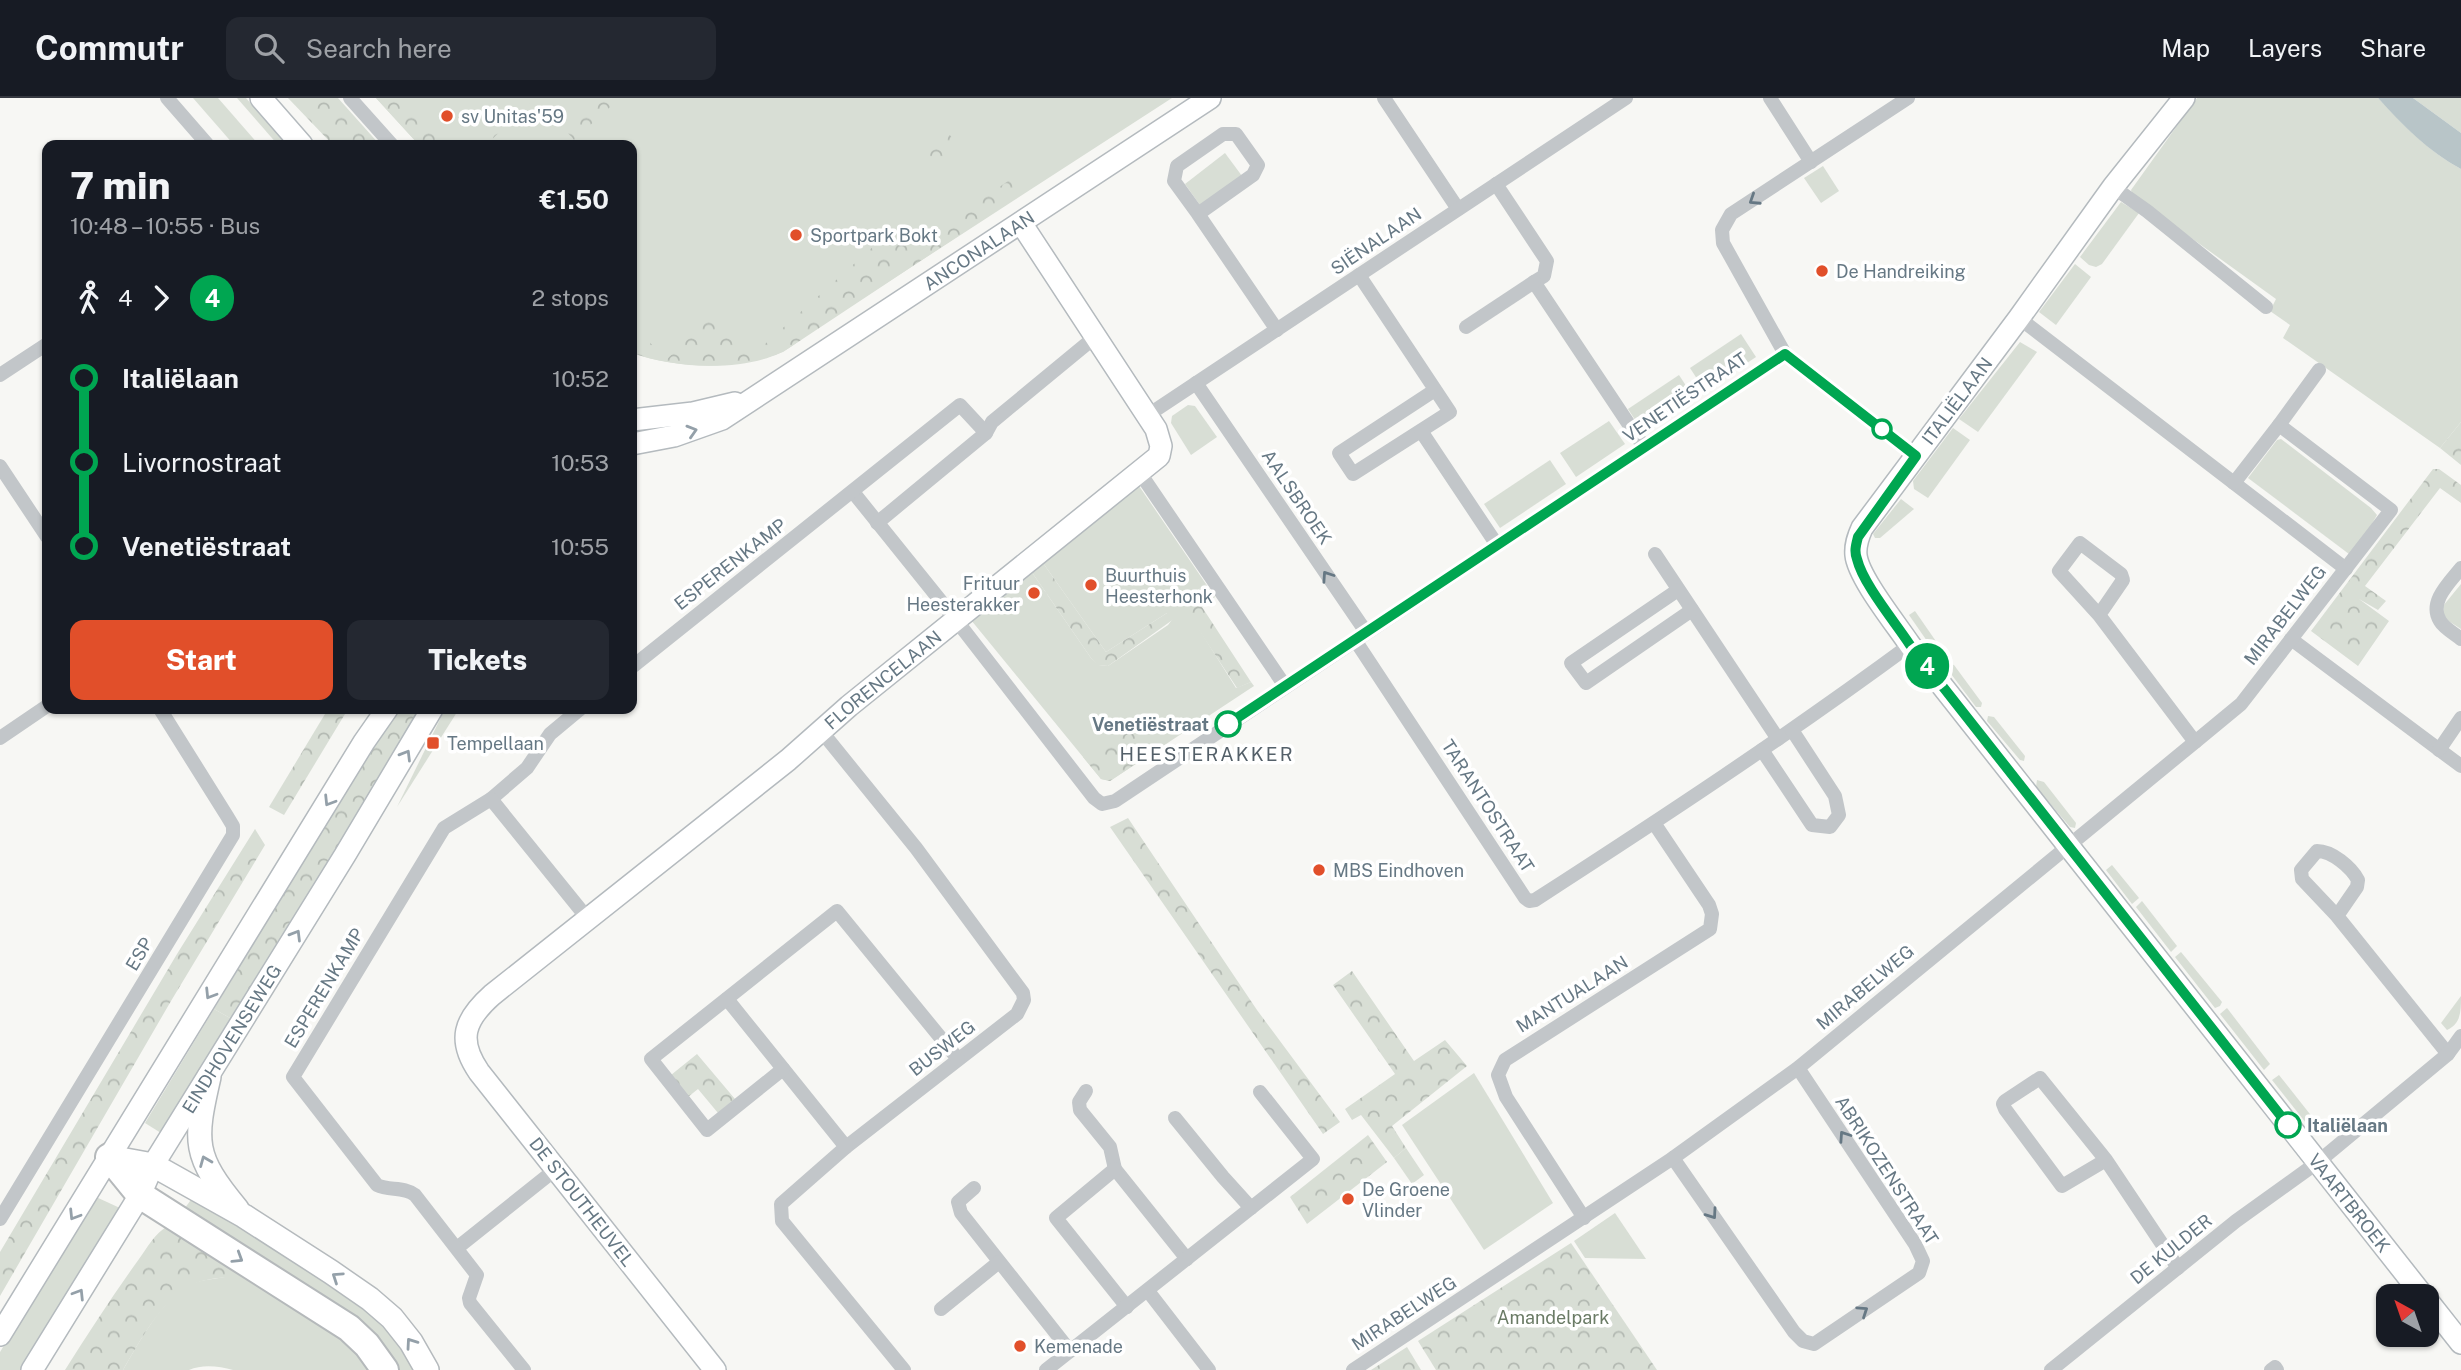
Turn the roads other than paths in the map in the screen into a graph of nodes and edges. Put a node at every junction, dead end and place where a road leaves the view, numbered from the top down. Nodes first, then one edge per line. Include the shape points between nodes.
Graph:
1 (167, 98) edge
2 (261, 98) edge
3 (349, 98) edge
4 (1210, 98) edge
5 (1384, 98) edge
6 (1626, 98) edge
7 (1770, 98) edge
8 (1908, 98) edge
9 (2184, 98) edge
10 (204, 140) edge
11 (300, 140) edge
12 (387, 140) edge
13 (1811, 162) junction
14 (1496, 184) junction
15 (2113, 187) junction
16 (1458, 209) junction
17 (1198, 214) junction
18 (1021, 223) junction
19 (1359, 275) junction
20 (1534, 282) junction
21 (2266, 307) dead end
22 (2019, 318) junction
23 (1466, 327) dead end
24 (1277, 330) junction
25 (1095, 337) junction
26 (42, 347) edge
27 (1785, 354) junction
28 (2319, 370) dead end
29 (0, 375) edge
30 (1196, 383) junction
31 (1435, 390) junction
32 (748, 403) junction
33 (1148, 415) junction
34 (637, 419) edge
35 (2279, 425) junction
36 (1421, 430) junction
37 (986, 433) junction
38 (637, 443) edge
39 (1644, 447) junction
40 (1916, 456) junction
41 (0, 466) edge
42 (1140, 472) junction
43 (2234, 483) junction
44 (853, 492) junction
45 (877, 523) junction
46 (42, 529) edge
47 (1497, 545) junction
48 (1655, 554) dead end
49 (2461, 568) edge
50 (2346, 569) junction
51 (1678, 590) junction
52 (1692, 610) junction
53 (2099, 615) junction
54 (956, 620) junction
55 (1360, 636) junction
56 (2291, 639) junction
57 (2461, 639) edge
58 (1910, 645) junction
59 (637, 663) edge
60 (1285, 686) junction
61 (42, 709) edge
62 (163, 714) edge
63 (384, 714) edge
64 (429, 714) edge
65 (574, 714) edge
66 (2461, 718) edge
67 (1792, 730) junction
68 (822, 732) junction
69 (0, 738) edge
70 (1778, 739) junction
71 (2195, 742) junction
72 (1762, 750) junction
73 (2439, 750) junction
74 (2461, 766) edge
75 (491, 799) junction
76 (1654, 823) junction
77 (2068, 845) junction
78 (2337, 916) junction
79 (588, 919) junction
80 (727, 999) junction
81 (467, 1028) joint
82 (2461, 1036) edge
83 (2448, 1054) junction
84 (958, 1059) junction
85 (1798, 1068) junction
86 (783, 1069) junction
87 (209, 1077) junction
88 (1086, 1091) dead end
89 (1259, 1092) dead end
90 (1175, 1118) dead end
91 (846, 1147) junction
92 (109, 1157) junction
93 (1674, 1158) junction
94 (2106, 1160) junction
95 (2318, 1162) junction
96 (153, 1166) junction
97 (1115, 1168) junction
98 (556, 1169) junction
99 (974, 1188) dead end
100 (140, 1195) junction
101 (1251, 1208) junction
102 (244, 1216) junction
103 (1584, 1218) junction
104 (0, 1219) edge
105 (457, 1248) junction
106 (1187, 1259) junction
107 (999, 1262) junction
108 (2179, 1268) junction
109 (2414, 1284) edge
110 (1147, 1291) junction
111 (1127, 1307) junction
112 (941, 1309) dead end
113 (2440, 1317) edge
114 (4, 1329) edge
115 (2461, 1343) edge
116 (1070, 1351) junction
117 (38, 1361) edge
118 (385, 1370) edge
119 (427, 1370) edge
120 (524, 1370) edge
121 (715, 1370) edge
122 (904, 1370) edge
123 (1046, 1370) edge
124 (1209, 1370) edge
125 (1353, 1370) edge
126 (2051, 1370) edge
127 (2271, 1370) edge
128 (2277, 1370) edge

1 - 10 street
2 - 11 street
3 - 12 street
4 - 18 street, ANCONALAAN
5 - 16 street
6 - 14 street, SIËNALAAN
7 - 13 street
8 - 13 street
9 - 15 street, ITALIËLAAN
13 -> 27 street via 1731,214 1722,230 1723,243
14 - 16 street, SIËNALAAN
14 - 20 street via 1547,261 1544,276
15 - 21 street
15 - 22 street, ITALIËLAAN
16 - 19 street, SIËNALAAN
17 - 17 street via 1254,175 1258,165 1236,134 1223,134 1177,166 1174,181
17 - 24 street
18 - 25 street, FLORENCELAAN
18 - 32 street, ANCONALAAN
19 - 24 street, SIËNALAAN
19 - 31 street
20 - 23 street
20 - 39 street
22 - 40 street, ITALIËLAAN
22 - 43 street
24 - 30 street, SIËNALAAN
25 - 33 street, FLORENCELAAN
25 - 37 street via 992,422
26 - 29 street
27 - 39 street, VENETIËSTRAAT
27 - 40 street
28 - 35 street
30 - 33 street, SIËNALAAN
55 -> 30 street, AALSBROEK
31 - 36 street via 1450,412
31 - 36 street via 1339,453 1353,474
32 - 34 street, ANCONALAAN
38 -> 32 street, ANCONALAAN via 708,426
33 - 42 street, FLORENCELAAN via 1161,446 1159,456
35 - 43 street
35 - 50 street, MIRABELWEG via 2391,510
36 - 47 street
37 - 44 street, ESPERENKAMP via 960,405
37 - 45 street
39 - 47 street, VENETIËSTRAAT
40 - 58 street, ITALIËLAAN via 1862,528 1855,546 1860,568
41 - 46 street
42 - 54 street, FLORENCELAAN
42 - 60 street
43 - 50 street
44 - 45 street
44 - 59 street, ESPERENKAMP
45 - 54 street
47 - 55 street, VENETIËSTRAAT
48 - 51 street
49 - 57 street via 2439,597 2437,610 2440,621
50 - 56 street, MIRABELWEG
51 - 52 street
51 - 52 street via 1571,663 1586,682
52 - 70 street
53 - 53 street via 2123,580 2080,543 2059,571
53 - 71 street
54 - 60 street, VENETIËSTRAAT via 1102,804 1115,802
54 - 68 street, FLORENCELAAN
55 - 60 street, VENETIËSTRAAT
55 - 76 street, TARANTOSTRAAT via 1527,900 1535,900
56 - 71 street, MIRABELWEG via 2241,704
56 - 73 street
58 - 67 street, TARANTOSTRAAT
58 - 77 street, ITALIËLAAN
61 - 69 street
62 - 104 street, ESP via 233,826 233,835
63 -> 92 street
87 -> 64 street, EINDHOVENSEWEG
65 - 75 street, ESPERENKAMP via 550,733 527,768
66 - 73 street
67 - 70 street, TARANTOSTRAAT
67 - 72 street via 1835,796 1839,815 1830,827 1812,825
68 - 79 street, FLORENCELAAN
68 - 84 street, BUSWEG via 923,857 1023,993 1017,1014
70 - 72 street, TARANTOSTRAAT
71 - 77 street, MIRABELWEG
72 - 76 street, TARANTOSTRAAT
73 - 74 street
75 - 79 street
75 - 105 street, ESPERENKAMP via 444,828 293,1077 377,1185 412,1192
76 - 103 street, MANTUALAAN via 1709,905 1710,929 1504,1060 1498,1075 1506,1097
77 - 85 street, MIRABELWEG
77 - 95 street, VAARTBROEK
78 - 78 street via 2358,880 2326,851 2317,851 2301,870 2302,879
78 - 83 street
79 - 81 street, FLORENCELAAN via 492,995
80 - 84 street via 837,911
80 - 86 street
80 - 86 street via 651,1059 706,1130
81 - 98 street, DE STOUTHEUVEL via 471,1060
82 - 83 street, DE KULDER
83 - 95 street, DE KULDER
84 - 91 street, BUSWEG
85 - 93 street, MIRABELWEG
93 -> 85 street, ABRIKOZENSTRAAT via 1803,1341 1814,1344 1919,1273 1923,1261 1915,1244
86 - 91 street
87 - 96 street, EINDHOVENSEWEG
102 -> 87 main road via 218,1185 201,1150 198,1132
88 - 97 street via 1080,1110 1110,1147
89 - 101 street via 1313,1159
90 - 101 street
91 - 122 street, BUSWEG via 786,1198 780,1215
92 - 96 main road
92 - 100 highway
92 -> 114 street
93 - 103 street, MIRABELWEG
94 - 94 street via 2062,1186 2003,1104 2040,1078
94 - 108 street
95 - 108 street, DE KULDER
95 - 109 street, VAARTBROEK
96 - 100 street, EINDHOVENSEWEG
96 - 102 main road
97 - 106 street
97 - 111 street via 1056,1218
98 - 105 street
98 - 121 street, DE STOUTHEUVEL
99 - 107 street via 958,1202 961,1213
117 -> 100 street, EINDHOVENSEWEG
100 -> 118 highway via 349,1328
101 - 106 street
119 -> 102 main road via 411,1342 377,1306
103 - 125 street, MIRABELWEG
105 - 120 street, ESPERENKAMP via 477,1275 470,1303
106 - 110 street
107 - 112 street
107 - 116 street
108 - 126 street, DE KULDER
110 - 111 street
110 - 124 street
111 - 116 street
113 - 115 street, VAARTBROEK
116 - 123 street
127 - 128 street

